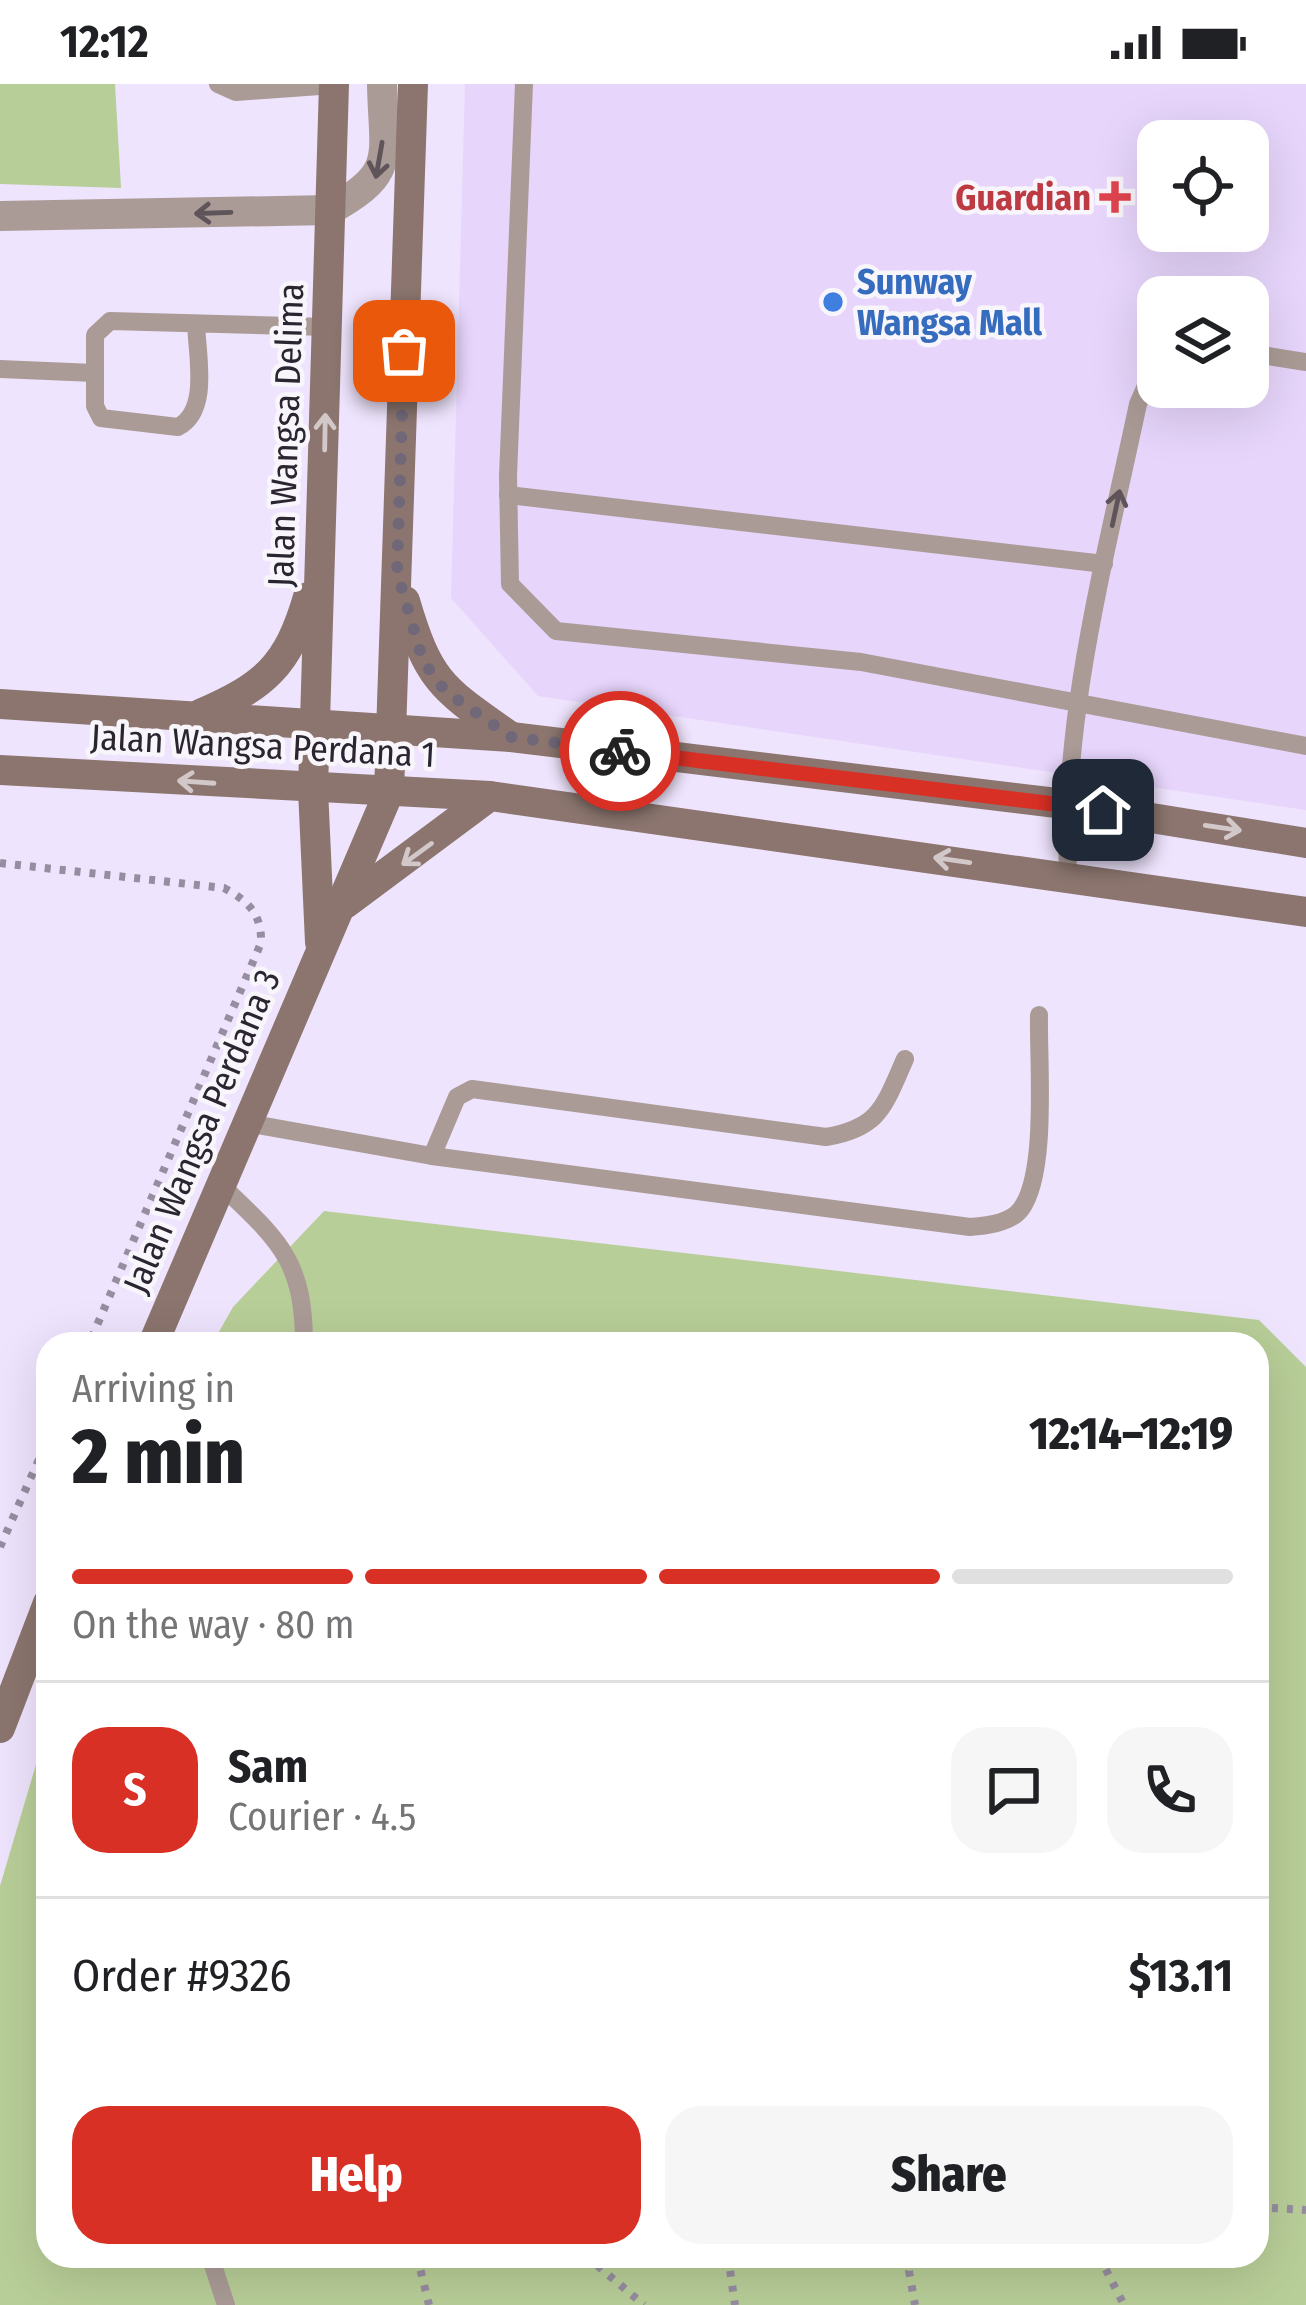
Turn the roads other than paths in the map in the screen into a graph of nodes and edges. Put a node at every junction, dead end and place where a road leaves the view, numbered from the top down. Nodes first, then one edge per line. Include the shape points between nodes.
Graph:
1 (218, 84) edge
2 (334, 84) edge
3 (382, 84) edge
4 (413, 84) edge
5 (524, 84) edge
6 (330, 210) junction
7 (0, 216) edge
8 (196, 324) junction
9 (328, 327) junction
10 (1269, 356) edge
11 (1306, 362) edge
12 (0, 369) edge
13 (94, 373) junction
14 (1137, 408) edge
15 (508, 495) junction
16 (322, 549) junction
17 (1104, 564) junction
18 (397, 572) junction
19 (0, 704) edge
20 (1076, 705) junction
21 (195, 716) junction
22 (315, 724) junction
23 (391, 729) junction
24 (511, 737) junction
25 (1306, 746) edge
26 (0, 770) edge
27 (313, 789) junction
28 (388, 792) junction
29 (490, 796) junction
30 (1065, 805) junction
31 (1306, 843) edge
32 (1068, 876) junction
33 (340, 907) junction
34 (1306, 912) edge
35 (320, 948) junction
36 (1039, 1015) dead end
37 (905, 1059) dead end
38 (247, 1123) junction
39 (432, 1156) junction
40 (221, 1185) junction
41 (158, 1332) edge
42 (304, 1332) edge
43 (36, 1634) edge
44 (0, 1728) edge
45 (214, 2268) edge
46 (226, 2305) edge

1 - 2 lane via 236,92
2 - 6 street, Jalan Wangsa Delima
3 -> 6 street via 383,165 372,187
4 - 18 street
5 - 15 lane
6 -> 7 street
6 - 9 street, Jalan Wangsa Delima
8 - 9 lane
8 - 13 lane via 110,321 95,335
8 - 13 lane via 197,410 189,422 101,418
16 -> 9 street, Jalan Wangsa Delima
10 - 11 lane
12 - 13 lane
17 -> 14 lane
15 - 17 lane
15 - 20 lane via 509,584 556,631 861,662
16 - 21 street via 296,637 275,671
16 - 22 street, Jalan Wangsa Delima
17 - 20 lane
18 - 23 street
18 - 24 street via 423,661 445,691
19 - 21 street, Jalan Wangsa Perdana 1
20 - 25 lane
20 - 30 lane
21 - 22 street, Jalan Wangsa Perdana 1
22 - 23 street, Jalan Wangsa Perdana 1
22 - 27 street, Jalan Wangsa Delima
23 - 24 street, Jalan Wangsa Perdana 1
23 - 28 street
24 - 30 street, Jalan Wangsa Perdana 1
27 -> 26 street, Jalan Wangsa Perdana 1
27 - 28 street, Jalan Wangsa Perdana 1
27 - 35 street, Jalan Wangsa Perdana 3
28 - 29 street, Jalan Wangsa Perdana 1
28 - 33 street, Jalan Wangsa Perdana 3
32 -> 29 street, Jalan Wangsa Perdana 1
29 -> 33 street
30 -> 31 street, Jalan Wangsa Perdana 1
30 - 32 lane
32 - 34 street, Jalan Wangsa Perdana 1
33 - 35 street, Jalan Wangsa Perdana 3
35 - 38 street, Jalan Wangsa Perdana 3
36 - 39 lane via 1035,1184 1019,1214 992,1226
37 - 39 lane via 881,1112 860,1132 826,1137 472,1089 457,1097
38 - 39 lane
38 - 40 street, Jalan Wangsa Perdana 3
40 - 41 street, Jalan Wangsa Perdana 3
40 - 42 lane via 286,1248
43 - 44 street
45 - 46 lane

